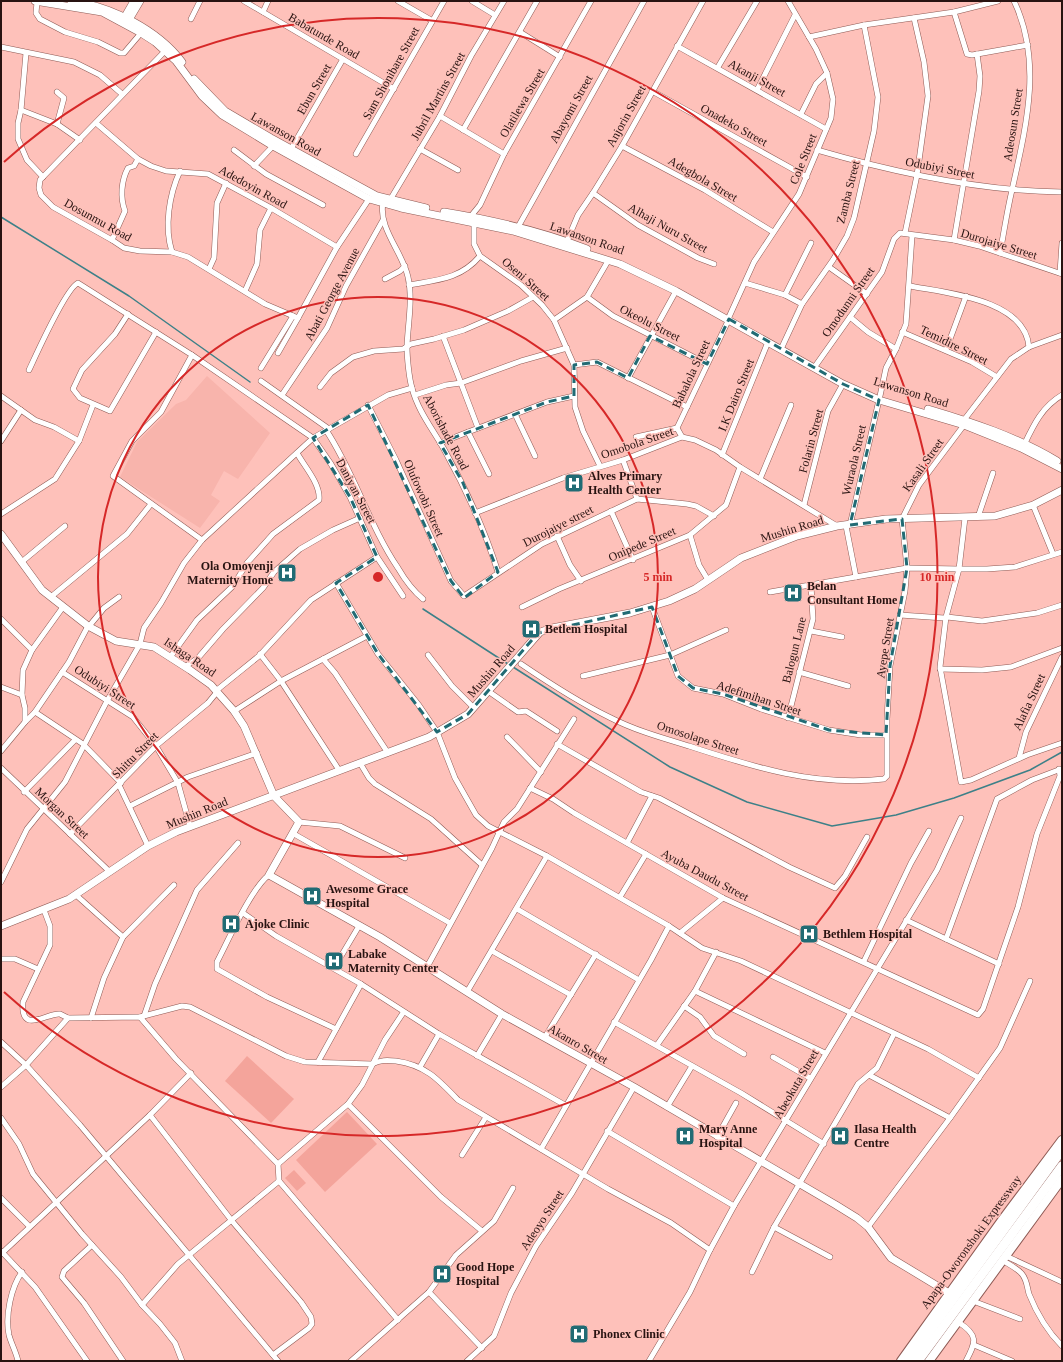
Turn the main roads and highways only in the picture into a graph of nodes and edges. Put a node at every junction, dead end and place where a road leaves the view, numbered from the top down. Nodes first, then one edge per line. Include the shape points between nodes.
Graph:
1 (36, 1) edge
2 (72, 1) edge
3 (134, 1) edge
4 (140, 1) edge
5 (125, 22) junction
6 (246, 127) junction
7 (387, 202) junction
8 (729, 318) junction
9 (880, 398) junction
10 (964, 422) junction
11 (1062, 464) edge
12 (1062, 469) edge
13 (1062, 490) edge
14 (1, 530) edge
15 (1, 534) edge
16 (89, 626) junction
17 (140, 643) junction
18 (217, 691) junction
19 (273, 794) junction
20 (1, 926) edge
21 (1062, 1140) edge
22 (1062, 1150) edge
23 (1062, 1166) edge
24 (1062, 1180) edge
25 (949, 1293) junction
26 (901, 1361) edge
27 (908, 1361) edge
28 (918, 1361) edge
29 (929, 1361) edge

1 - 5 main road via 95,10
2 - 5 main road via 100,6
3 - 5 main road
4 - 5 main road
5 - 6 main road, Lawanson Road via 169,47 217,105
5 - 6 main road, Lawanson Road via 155,42 176,61 216,111
6 - 7 main road, Lawanson Road
6 - 7 main road, Lawanson Road via 272,146 369,199
7 - 8 main road, Lawanson Road via 526,235 608,261 640,272
7 - 8 main road, Lawanson Road via 471,216 567,241 644,271
8 - 9 main road, Lawanson Road
8 - 9 main road, Lawanson Road via 843,384
9 - 10 main road, Lawanson Road
10 - 11 main road, Lawanson Road via 1024,444
10 - 12 main road, Lawanson Road
13 - 19 main road, Mushin Road via 1033,505 995,516 873,521 837,526 797,536 758,550 727,566 682,596 652,607 540,632 518,663 505,671 474,708 458,720 388,753
14 - 16 main road, Ishaga Road via 34,576 52,596
15 - 16 main road, Ishaga Road via 42,590
16 - 17 main road, Ishaga Road via 116,641
17 - 18 main road, Ishaga Road via 159,650 201,677
17 - 18 main road, Ishaga Road via 152,645 171,656
18 - 19 main road, Ishaga Road via 238,716 257,753
18 - 19 main road, Ishaga Road via 236,710 247,727 274,789
19 - 20 main road, Mushin Road via 190,826 148,846 76,895
19 - 25 main road, Akanro Street via 299,822 269,875 359,926 502,1014 857,1218 868,1227 891,1258
21 - 25 main road, Apapa-Oworonshoki Expressway
22 - 27 highway, Apapa-Oworonshoki Expressway
23 - 28 highway
24 - 29 main road
25 - 26 main road, Apapa-Oworonshoki Expressway

